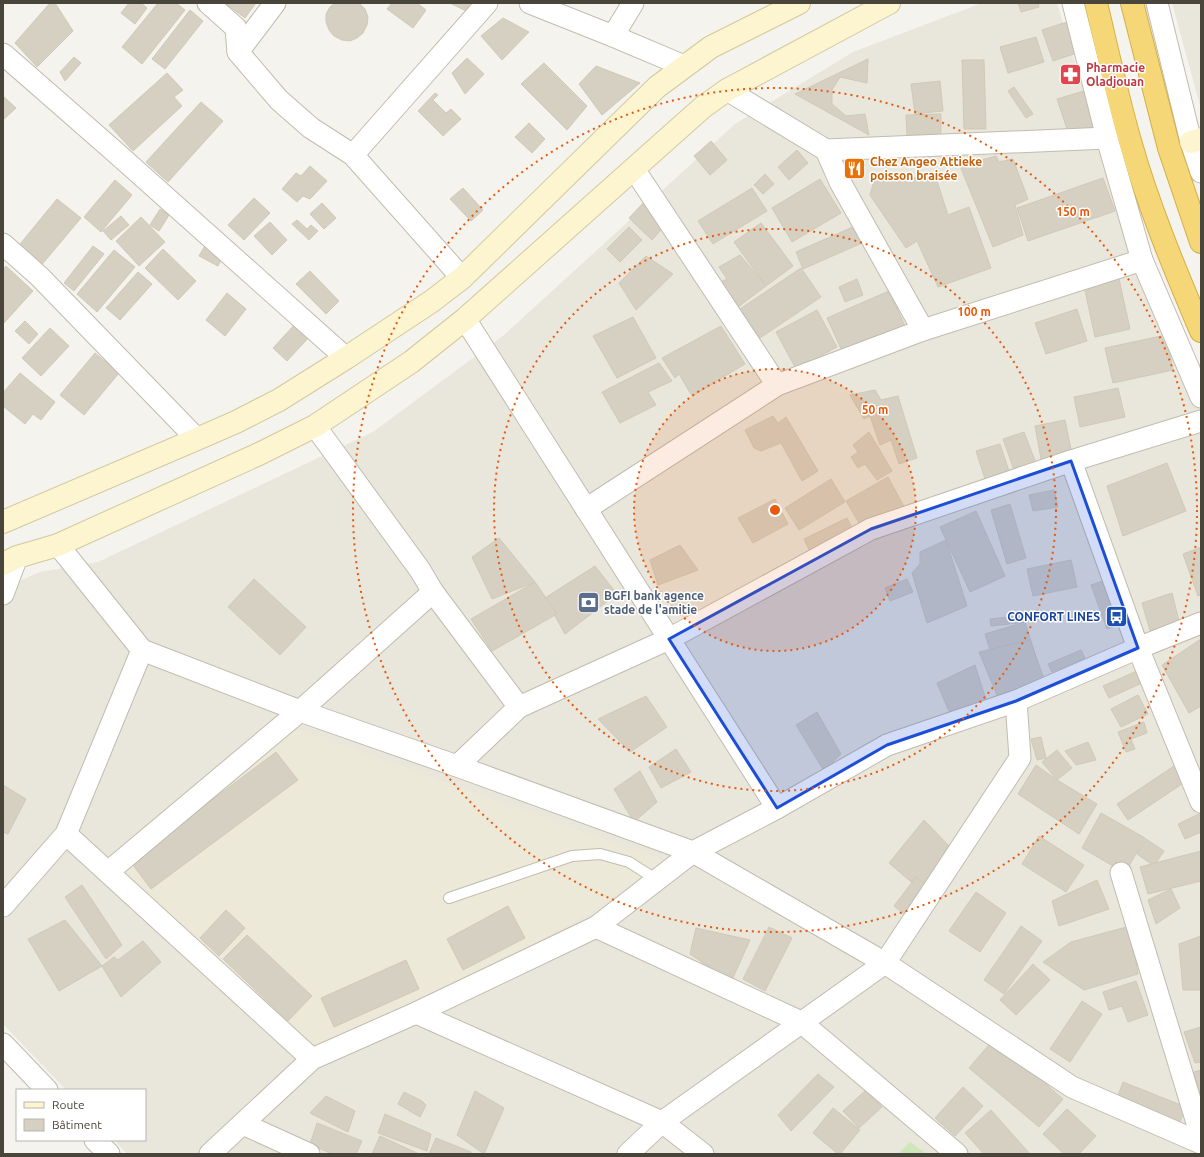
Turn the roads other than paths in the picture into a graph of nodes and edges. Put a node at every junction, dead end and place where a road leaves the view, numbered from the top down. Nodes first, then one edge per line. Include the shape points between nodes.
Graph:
1 (208, 3) edge
2 (274, 3) edge
3 (487, 3) edge
4 (530, 3) edge
5 (633, 3) edge
6 (798, 3) edge
7 (889, 3) edge
8 (1072, 3) edge
9 (1096, 3) edge
10 (1132, 3) edge
11 (1156, 3) edge
12 (613, 36) junction
13 (238, 52) junction
14 (3, 54) edge
15 (684, 66) junction
16 (727, 90) junction
17 (1107, 138) junction
18 (1196, 141) edge
19 (826, 150) junction
20 (353, 155) junction
21 (634, 169) junction
22 (1201, 172) edge
23 (1201, 242) edge
24 (3, 244) edge
25 (1142, 260) junction
26 (462, 278) junction
27 (465, 319) junction
28 (924, 330) junction
29 (1201, 331) edge
30 (346, 358) junction
31 (777, 385) junction
32 (1201, 397) edge
33 (1201, 421) edge
34 (315, 426) junction
35 (197, 439) junction
36 (1071, 461) junction
37 (586, 509) junction
38 (3, 522) edge
39 (58, 545) junction
40 (10, 560) edge
41 (433, 592) junction
42 (3, 594) edge
43 (1201, 623) edge
44 (669, 639) junction
45 (1138, 648) junction
46 (142, 650) junction
47 (1016, 701) junction
48 (519, 707) junction
49 (300, 711) junction
50 (457, 766) junction
51 (1201, 802) edge
52 (777, 808) junction
53 (66, 834) junction
54 (693, 852) junction
55 (108, 872) junction
56 (1121, 873) dead end
57 (657, 880) junction
58 (449, 898) dead end
59 (3, 906) edge
60 (596, 927) junction
61 (885, 963) junction
62 (416, 1013) junction
63 (801, 1022) junction
64 (3, 1044) edge
65 (312, 1059) junction
66 (46, 1089) edge
67 (662, 1122) junction
68 (243, 1124) junction
69 (1201, 1136) edge
70 (96, 1141) edge
71 (1201, 1143) edge
72 (1201, 1147) edge
73 (108, 1154) edge
74 (210, 1154) edge
75 (309, 1154) edge
76 (628, 1154) edge
77 (703, 1154) edge
78 (957, 1154) edge
79 (1194, 1154) edge

1 - 13 street via 236,28
2 - 13 street
3 - 20 street
4 - 12 street
5 - 12 street
6 - 15 street via 711,47
7 - 16 street
8 - 17 street
9 - 29 highway via 1130,142 1176,271
10 - 23 highway via 1169,148
11 - 18 street
12 - 15 street
13 - 20 street via 278,100 311,128
14 - 30 street
15 - 26 street via 657,87
16 - 19 street
16 - 21 street via 703,107
17 - 19 street
17 - 25 street
18 - 22 street
19 - 28 street via 840,182
20 - 26 street
21 - 27 street
21 - 31 street
24 - 35 street via 39,276
25 - 28 street
25 - 32 street
26 - 30 street
27 - 34 street via 412,362
27 - 37 street
28 - 31 street
30 - 35 street via 279,400
31 - 37 street
33 - 36 street
34 - 39 street
34 - 41 street via 420,570
35 - 38 street
36 - 44 street via 871,528
36 - 45 street
37 - 44 street
39 - 40 street
39 - 46 street
40 - 42 street
41 - 48 street
41 - 49 street
43 - 45 street
44 - 48 street
44 - 52 street
45 - 47 street
45 - 51 street
46 - 49 street
46 - 53 street
47 - 52 street via 887,745
47 - 61 street via 1020,758
48 - 50 street
49 - 50 street
49 - 55 street
50 - 54 street
52 - 54 street
53 - 55 street
53 - 59 street
54 - 57 street
54 - 61 street
55 - 65 street
56 - 69 street
57 - 58 lane via 628,862 600,854 572,856
57 - 60 street
60 - 62 street
60 - 63 street
61 - 63 street
61 - 71 street via 1072,1087
62 - 65 street
62 - 67 street
63 - 67 street
63 - 78 street
64 - 66 street
65 - 68 street
67 - 76 street
67 - 77 street
68 - 74 street
68 - 75 street
70 - 73 street
72 - 79 street

